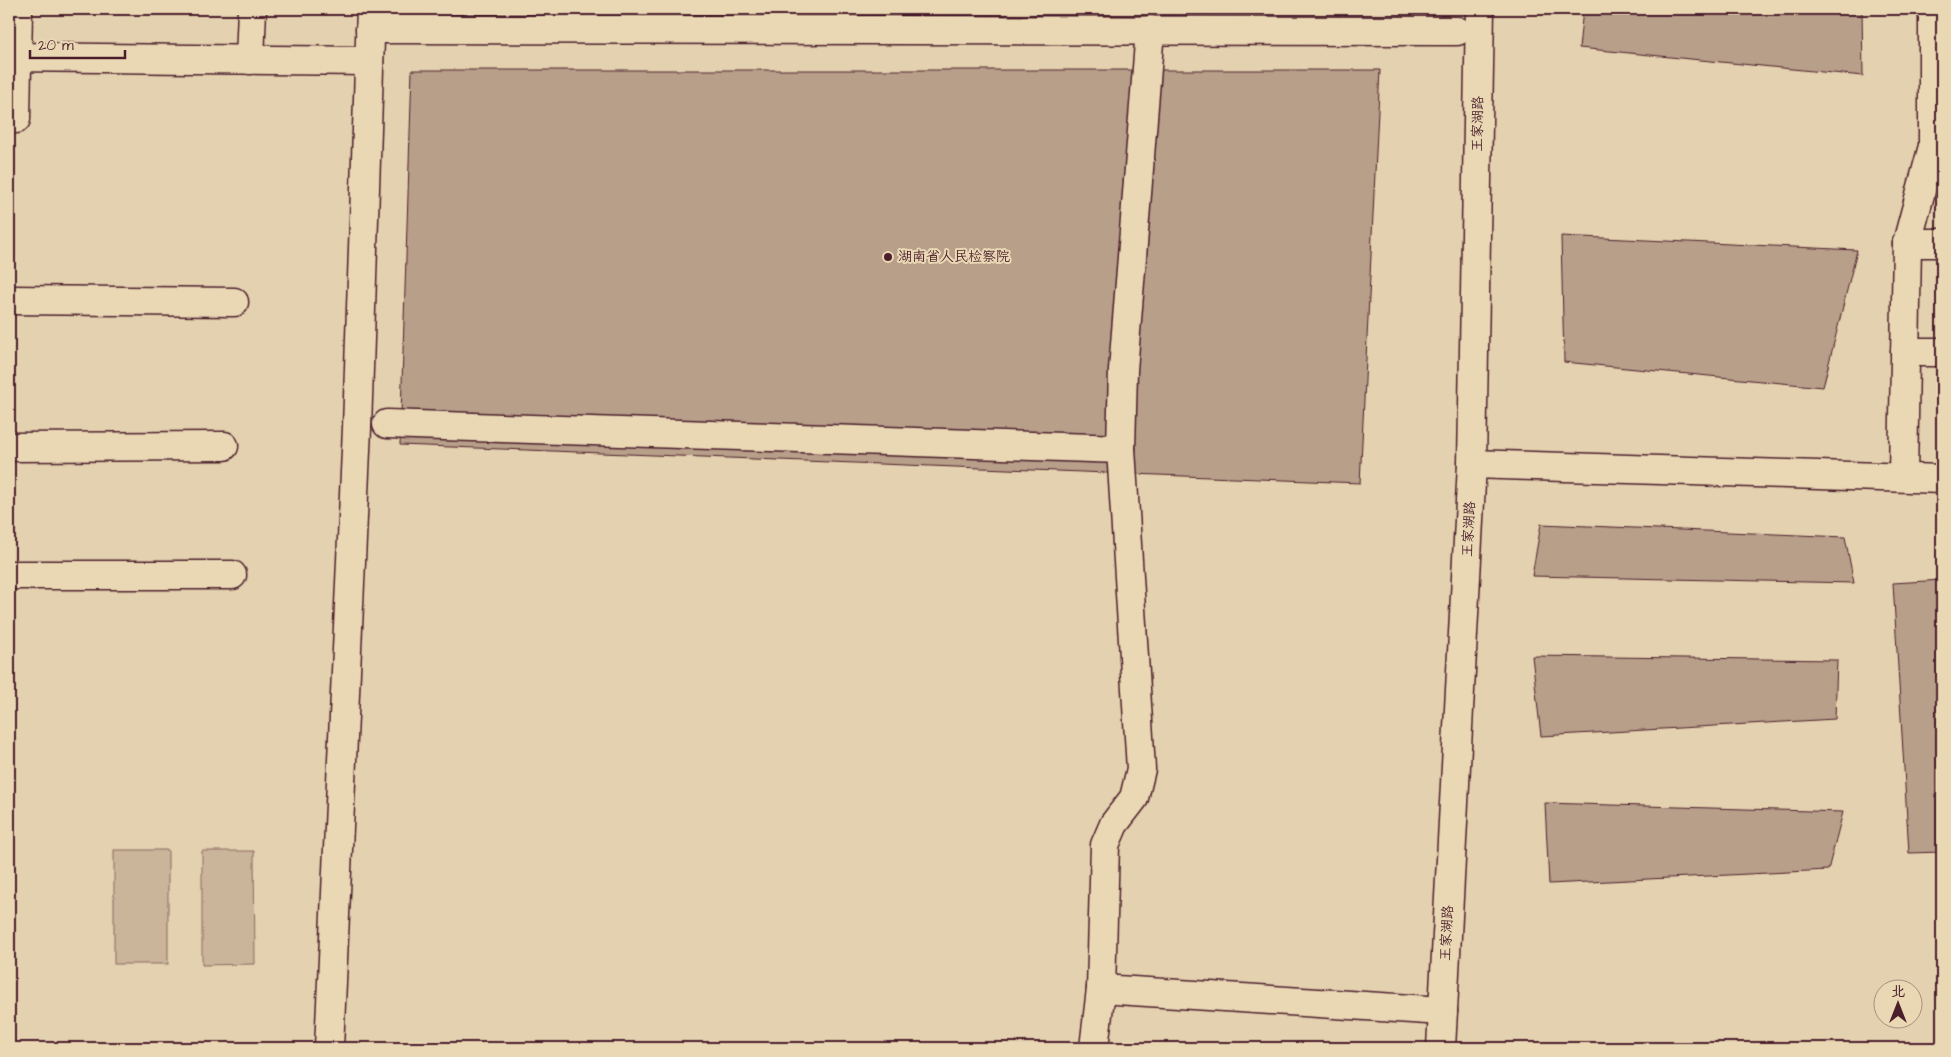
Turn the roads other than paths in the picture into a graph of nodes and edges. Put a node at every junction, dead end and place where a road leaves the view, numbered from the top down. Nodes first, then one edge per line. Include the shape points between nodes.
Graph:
1 (18, 9) edge
2 (252, 9) edge
3 (1480, 9) edge
4 (1933, 9) edge
5 (371, 19) edge
6 (1150, 30) junction
7 (1457, 31) dead end
8 (1938, 38) edge
9 (13, 58) edge
10 (250, 60) junction
11 (369, 61) junction
12 (16, 119) dead end
13 (1938, 146) edge
14 (1907, 243) junction
15 (1942, 243) edge
16 (9, 300) edge
17 (234, 302) dead end
18 (1905, 352) junction
19 (1942, 352) edge
20 (386, 424) dead end
21 (224, 446) dead end
22 (9, 447) edge
23 (1122, 450) junction
24 (1472, 464) junction
25 (1903, 477) junction
26 (1942, 478) edge
27 (9, 575) edge
28 (232, 575) dead end
29 (1100, 989) junction
30 (1443, 1011) junction
31 (329, 1048) edge
32 (1094, 1048) edge
33 (1441, 1048) edge

1 - 9 street
2 - 10 street
3 - 24 street, 王家湖路
4 - 8 street
5 - 6 street
5 - 11 street
6 - 7 street
6 - 23 street via 1123,370
8 - 13 street
9 - 10 street
9 - 12 street
10 - 11 street
11 - 31 street via 357,428
13 - 14 street
14 - 15 street
14 - 18 street
16 - 17 street
18 - 19 street
18 - 25 street
20 - 23 street
21 - 22 street
23 - 29 street via 1141,769 1134,798 1114,824 1105,845
24 - 25 street
24 - 30 street, 王家湖路
25 - 26 street
27 - 28 street
29 - 30 street
29 - 32 street
30 - 33 street, 王家湖路

